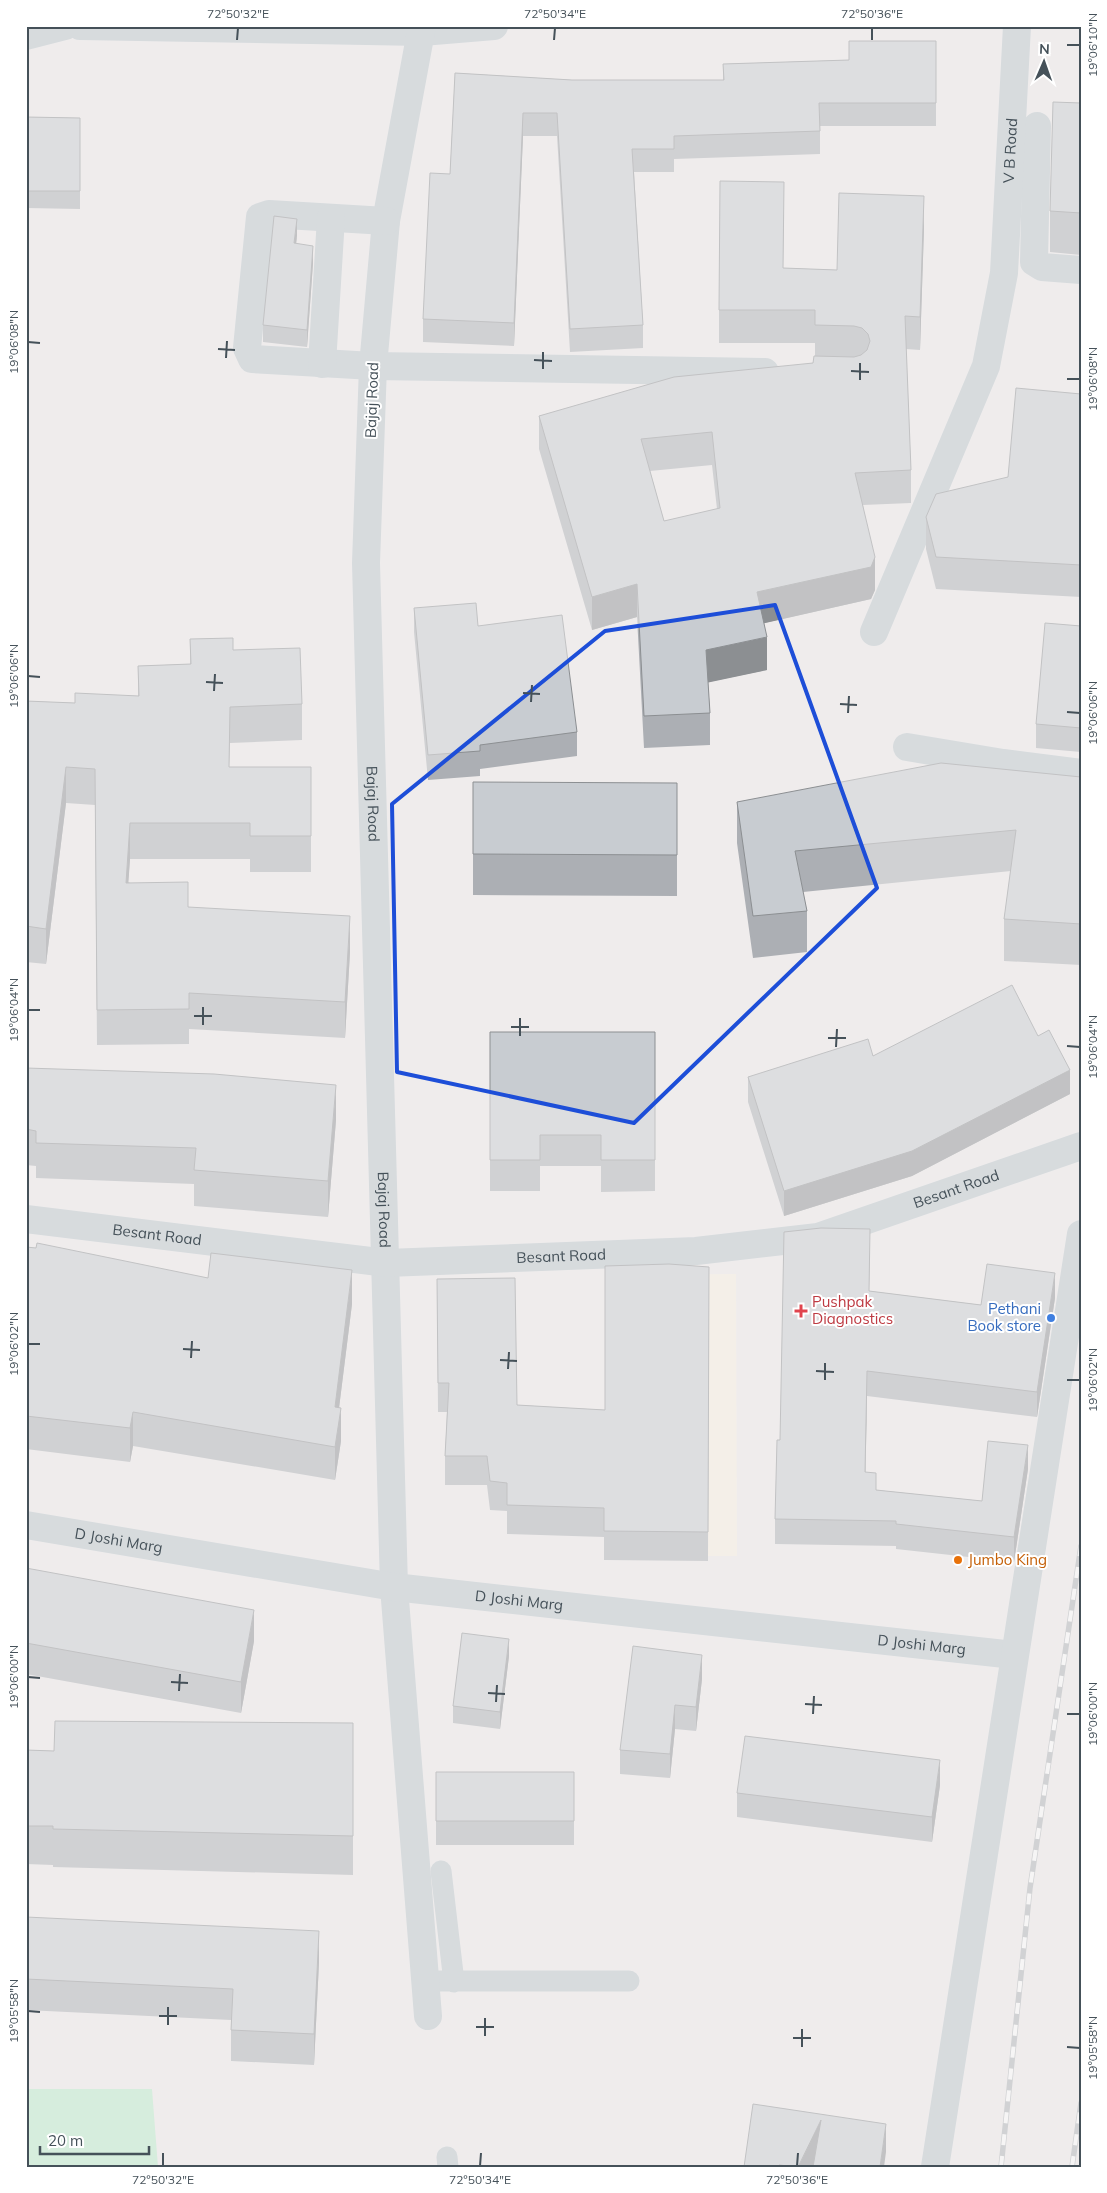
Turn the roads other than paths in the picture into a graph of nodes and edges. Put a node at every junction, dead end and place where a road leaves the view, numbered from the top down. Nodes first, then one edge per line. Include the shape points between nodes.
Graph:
1 (65, 26) edge
2 (80, 26) edge
3 (494, 26) edge
4 (1017, 26) edge
5 (422, 29) edge
6 (26, 36) edge
7 (1037, 126) junction
8 (331, 218) junction
9 (386, 221) junction
10 (1081, 270) edge
11 (322, 364) junction
12 (373, 366) junction
13 (794, 373) edge
14 (874, 632) dead end
15 (907, 747) dead end
16 (1081, 773) edge
17 (1081, 1146) edge
18 (26, 1219) edge
19 (1081, 1234) edge
20 (387, 1263) junction
21 (26, 1525) edge
22 (394, 1587) junction
23 (1014, 1655) junction
24 (441, 1871) dead end
25 (426, 1981) junction
26 (629, 1981) dead end
27 (454, 1982) junction
28 (428, 2016) dead end
29 (935, 2167) edge

1 - 6 street
2 - 5 street
3 - 5 street
4 - 7 street, V B Road
5 - 9 street, Bajaj Road
7 - 10 street via 1034,262 1042,267
7 - 14 street, V B Road via 986,366
8 - 9 street
8 - 11 street
8 - 11 street via 269,214 260,217 247,348 252,359
9 - 12 street, Bajaj Road
11 - 12 street
12 - 13 street
12 - 20 street, Bajaj Road via 366,563
15 - 16 street
17 - 20 street, Besant Road via 818,1237 696,1251
18 - 20 street, Besant Road
19 - 23 street
20 - 22 street, Bajaj Road
21 - 22 street, D Joshi Marg
22 - 23 street, D Joshi Marg
22 - 25 street, Bajaj Road
23 - 29 street
24 - 27 lane
25 - 27 lane
25 - 28 street, Bajaj Road
26 - 27 lane

